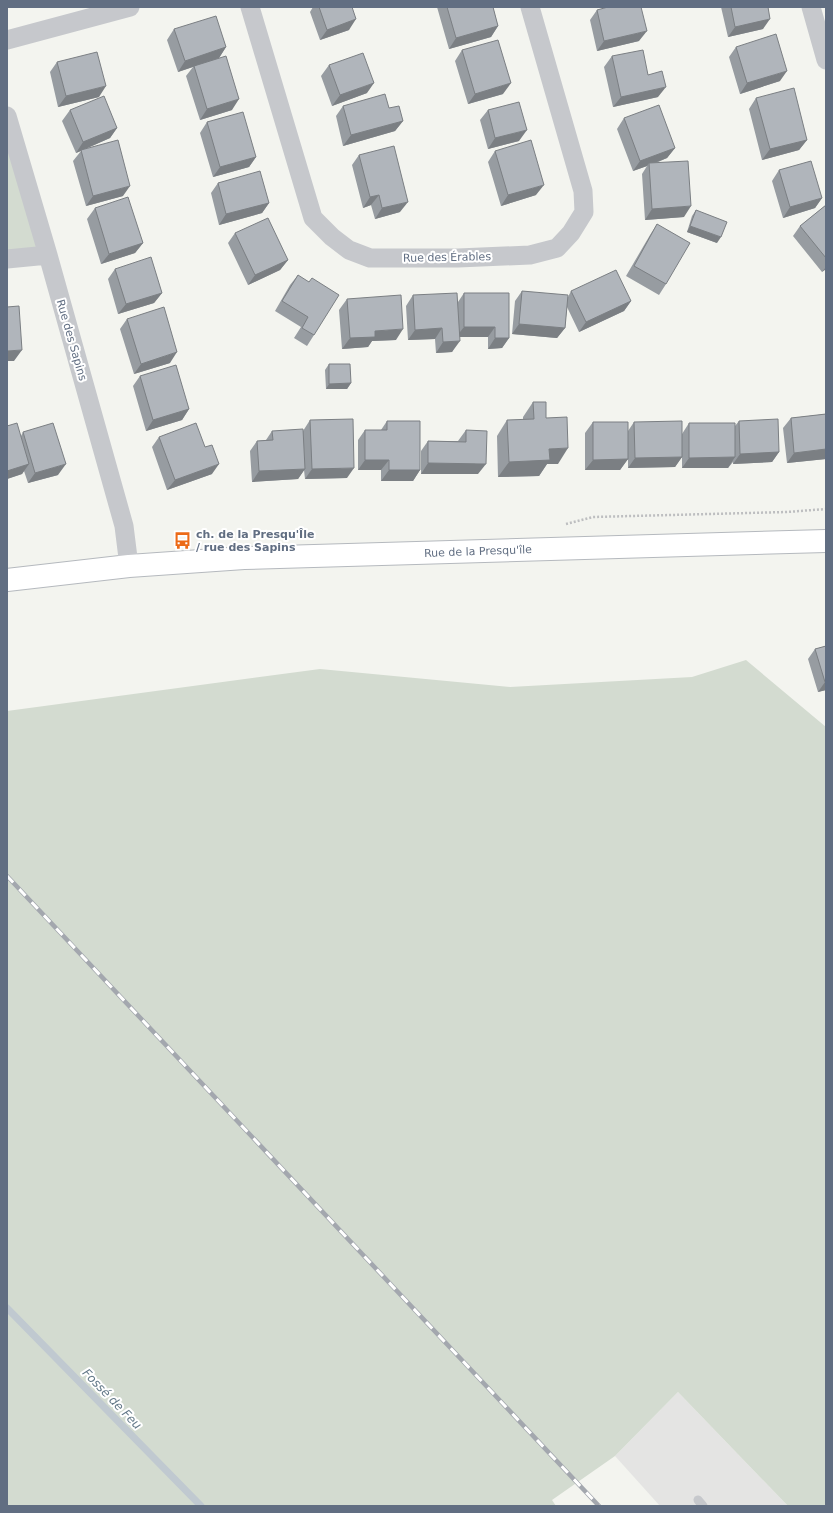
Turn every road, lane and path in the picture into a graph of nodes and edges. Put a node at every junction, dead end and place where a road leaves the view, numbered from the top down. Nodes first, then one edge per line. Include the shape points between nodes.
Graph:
1 (130, 7) edge
2 (250, 7) edge
3 (530, 7) edge
4 (811, 7) edge
5 (7, 40) edge
6 (826, 60) edge
7 (7, 116) edge
8 (48, 255) junction
9 (7, 259) edge
10 (826, 541) edge
11 (129, 566) junction
12 (7, 580) edge

1 - 5 street
2 - 3 street, Rue des Érables via 313,218 349,250 370,258 458,258 530,255 557,248 571,233 584,212 583,191
4 - 6 street
7 - 8 street, Rue des Sapins
8 - 9 street
8 - 11 street, Rue des Sapins via 124,526
10 - 11 street, Rue de la Presqu'île via 252,558
11 - 12 street, Rue de la Presqu'île

